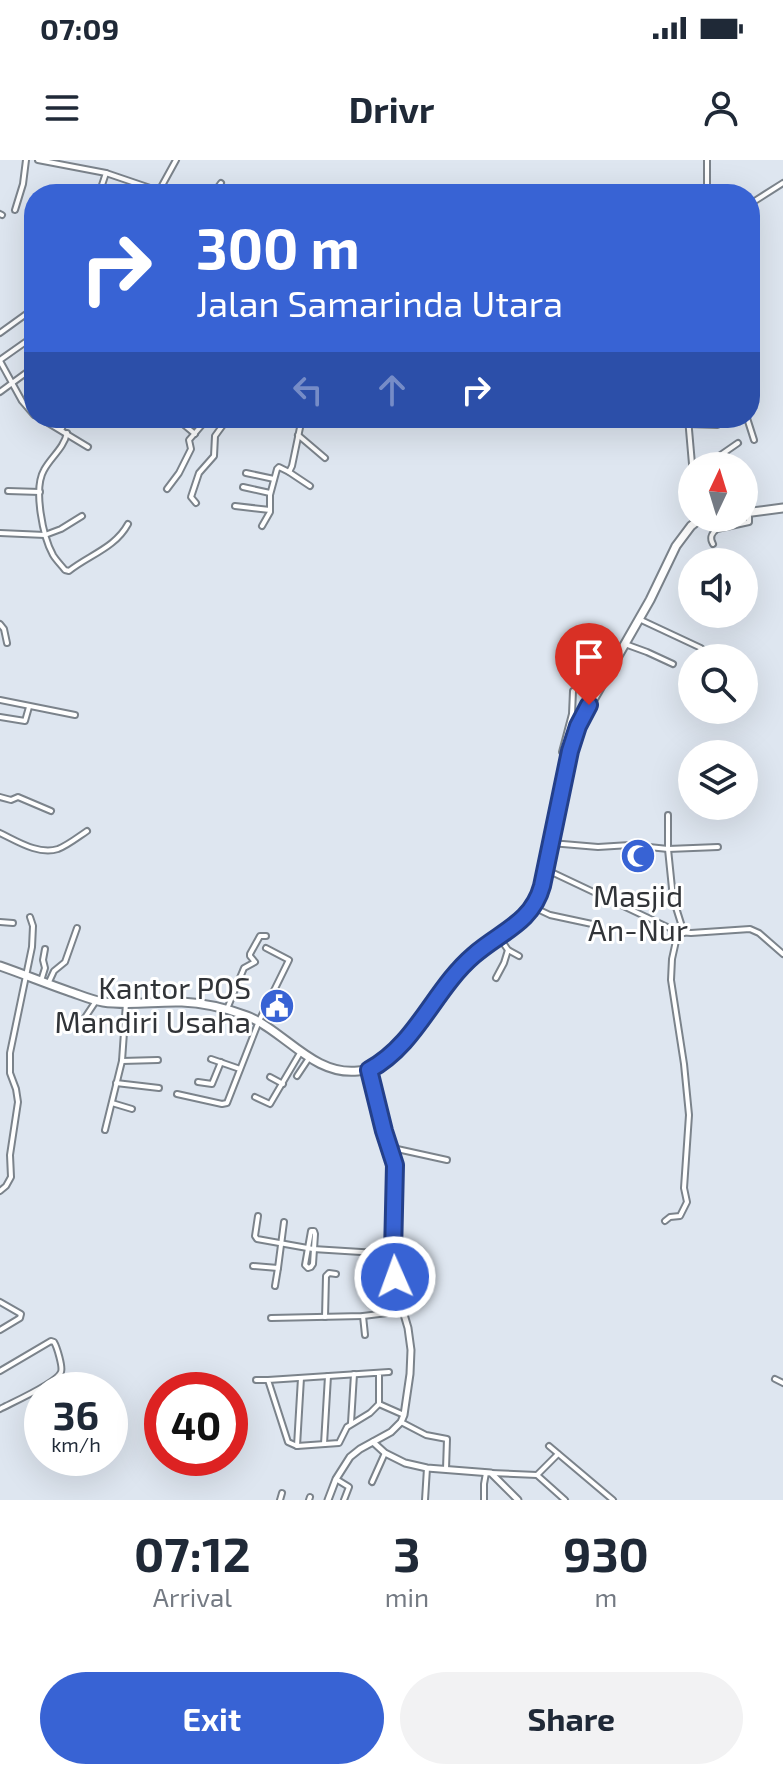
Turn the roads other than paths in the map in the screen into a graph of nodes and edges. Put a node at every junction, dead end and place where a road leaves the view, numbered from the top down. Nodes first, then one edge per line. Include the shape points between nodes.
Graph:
1 (26, 160) edge
2 (40, 160) edge
3 (176, 160) edge
4 (707, 160) edge
5 (106, 173) junction
6 (783, 183) edge
7 (102, 184) edge
8 (135, 184) edge
9 (164, 184) edge
10 (707, 184) edge
11 (760, 198) edge
12 (15, 210) dead end
13 (24, 316) edge
14 (0, 333) edge
15 (24, 343) edge
16 (0, 361) edge
17 (24, 374) edge
18 (12, 383) junction
19 (0, 392) edge
20 (24, 404) edge
21 (57, 428) edge
22 (65, 428) edge
23 (188, 428) edge
24 (200, 428) edge
25 (221, 428) edge
26 (300, 428) edge
27 (689, 428) edge
28 (750, 428) edge
29 (64, 432) junction
30 (195, 434) junction
31 (298, 435) junction
32 (754, 440) dead end
33 (738, 443) dead end
34 (88, 447) dead end
35 (691, 452) edge
36 (725, 452) edge
37 (325, 458) dead end
38 (289, 472) junction
39 (246, 473) dead end
40 (274, 479) junction
41 (310, 486) dead end
42 (243, 487) dead end
43 (167, 489) dead end
44 (8, 491) dead end
45 (40, 492) junction
46 (270, 493) junction
47 (196, 503) dead end
48 (235, 506) dead end
49 (783, 508) edge
50 (270, 510) junction
51 (758, 511) edge
52 (82, 516) dead end
53 (128, 524) dead end
54 (262, 526) dead end
55 (686, 532) edge
56 (714, 532) edge
57 (0, 533) edge
58 (45, 535) junction
59 (713, 544) dead end
60 (639, 619) junction
61 (0, 624) edge
62 (7, 643) dead end
63 (625, 644) junction
64 (692, 644) edge
65 (673, 664) dead end
66 (573, 691) dead end
67 (0, 700) edge
68 (29, 707) junction
69 (75, 715) dead end
70 (0, 717) edge
71 (568, 761) junction
72 (0, 797) edge
73 (51, 811) dead end
74 (668, 815) dead end
75 (87, 831) dead end
76 (0, 833) edge
77 (551, 843) junction
78 (718, 847) dead end
79 (668, 849) junction
80 (545, 869) junction
81 (533, 907) junction
82 (30, 917) dead end
83 (0, 922) edge
84 (13, 923) dead end
85 (592, 924) dead end
86 (77, 928) dead end
87 (681, 932) junction
88 (266, 936) dead end
89 (499, 937) junction
90 (266, 948) dead end
91 (45, 949) dead end
92 (508, 950) junction
93 (783, 954) edge
94 (519, 956) dead end
95 (0, 966) edge
96 (26, 975) junction
97 (496, 978) dead end
98 (45, 982) junction
99 (96, 1001) junction
100 (126, 1003) junction
101 (227, 1009) junction
102 (259, 1021) junction
103 (80, 1025) dead end
104 (300, 1053) junction
105 (309, 1058) junction
106 (211, 1059) dead end
107 (158, 1060) dead end
108 (122, 1061) junction
109 (221, 1062) junction
110 (240, 1069) junction
111 (369, 1070) junction
112 (297, 1076) dead end
113 (270, 1077) dead end
114 (198, 1082) dead end
115 (116, 1083) junction
116 (283, 1084) junction
117 (159, 1088) dead end
118 (177, 1094) dead end
119 (255, 1097) dead end
120 (112, 1103) junction
121 (270, 1104) junction
122 (132, 1109) dead end
123 (267, 1110) dead end
124 (105, 1130) dead end
125 (388, 1147) junction
126 (447, 1160) dead end
127 (0, 1191) edge
128 (258, 1216) dead end
129 (665, 1221) dead end
130 (284, 1222) dead end
131 (281, 1243) junction
132 (393, 1254) junction
133 (253, 1266) dead end
134 (278, 1268) junction
135 (336, 1274) dead end
136 (275, 1286) dead end
137 (0, 1302) edge
138 (404, 1311) junction
139 (363, 1316) junction
140 (325, 1317) junction
141 (271, 1318) dead end
142 (0, 1330) edge
143 (365, 1335) dead end
144 (0, 1371) edge
145 (389, 1372) dead end
146 (379, 1373) junction
147 (354, 1374) junction
148 (328, 1376) junction
149 (301, 1378) junction
150 (775, 1379) dead end
151 (256, 1380) dead end
152 (268, 1380) junction
153 (783, 1383) edge
154 (379, 1404) junction
155 (0, 1409) edge
156 (404, 1415) junction
157 (401, 1422) junction
158 (351, 1423) junction
159 (373, 1442) junction
160 (324, 1444) junction
161 (297, 1446) junction
162 (549, 1446) dead end
163 (385, 1453) junction
164 (558, 1454) junction
165 (427, 1468) junction
166 (446, 1469) junction
167 (488, 1473) junction
168 (537, 1475) junction
169 (336, 1479) junction
170 (372, 1482) dead end
171 (282, 1493) dead end
172 (606, 1498) edge
173 (280, 1500) edge
174 (328, 1500) edge
175 (344, 1500) edge
176 (425, 1500) edge
177 (484, 1500) edge
178 (518, 1500) edge
179 (565, 1500) edge
180 (613, 1500) edge

1 - 12 street
2 - 5 street
3 - 9 street
4 - 10 street
5 - 7 street
5 - 8 street
6 - 11 street
13 - 14 street
15 - 16 street
16 - 18 street
17 - 18 street
18 - 19 street
18 - 20 street
21 - 29 street
22 - 29 street
23 - 30 street
24 - 30 street
25 - 47 street via 214,456 196,480 191,497
26 - 31 street
27 - 35 street
28 - 32 street
29 - 34 street
29 - 45 street via 64,444 42,473
30 - 43 street via 188,441 189,455
31 - 37 street
31 - 38 street
33 - 36 street
38 - 40 street via 278,467
38 - 41 street
39 - 40 street
40 - 46 street
42 - 46 street
44 - 45 street
45 - 58 street
46 - 50 street
48 - 50 street
49 - 51 highway
50 - 54 street
52 - 58 street
53 - 58 street via 111,545 69,571 53,555
55 - 60 highway
56 - 59 street
57 - 58 street
60 - 63 highway
60 - 64 street
61 - 62 street
63 - 65 street
63 - 71 highway via 578,726
66 - 71 street via 562,752
67 - 68 street
68 - 69 street
68 - 70 street via 25,721
71 - 77 highway
72 - 73 street via 18,797
74 - 79 street
75 - 76 street via 47,851
77 - 79 street
77 - 80 highway
78 - 79 street
79 - 87 street
80 - 81 highway
80 - 87 street
81 - 85 street
81 - 89 highway
82 - 96 street
83 - 84 street
86 - 98 street via 65,962
87 - 93 street via 750,929
87 - 129 street via 671,980 689,1115 687,1202 680,1216
88 - 101 street via 260,936 250,954 255,962 244,968
89 - 92 street
89 - 111 highway via 466,963 393,1054
90 - 102 street via 289,959
91 - 98 street
92 - 94 street
92 - 97 street
95 - 96 highway
96 - 98 highway
96 - 127 street via 10,1053 18,1102 11,1177
98 - 99 highway
99 - 100 highway
99 - 103 street
100 - 101 highway via 181,1002
100 - 108 street
101 - 102 highway
102 - 104 highway
102 - 110 street
104 - 105 highway
104 - 116 street
105 - 111 highway via 350,1072
105 - 112 street
106 - 109 street
107 - 108 street
108 - 115 street
109 - 110 street
109 - 114 street via 212,1084
110 - 118 street via 225,1104
111 - 125 street
113 - 116 street
115 - 117 street
115 - 120 street
116 - 121 street
119 - 121 street
120 - 122 street
120 - 124 street
121 - 123 street
125 - 126 street
125 - 132 street via 395,1170
128 - 131 street via 256,1239
130 - 131 street
131 - 132 street
131 - 134 street
132 - 138 street
133 - 134 street
134 - 136 street
135 - 140 street via 327,1275
137 - 142 street via 21,1314
138 - 139 street
138 - 156 street via 411,1350
139 - 140 street
139 - 143 street
140 - 141 street
144 - 155 street via 51,1341 59,1348 58,1376
145 - 146 street
146 - 147 street
146 - 154 street
147 - 148 street
147 - 158 street
148 - 149 street
148 - 160 street
149 - 152 street
149 - 161 street
150 - 153 street
151 - 152 street
152 - 161 street via 288,1441
154 - 156 street
154 - 158 street
156 - 157 street
157 - 159 street
157 - 166 street via 447,1439
158 - 160 street via 339,1443
159 - 163 street
159 - 169 street via 355,1453
160 - 161 street
162 - 164 street
163 - 165 street
163 - 170 street
164 - 168 street
164 - 172 street
165 - 166 street
165 - 176 street
166 - 167 street
167 - 168 street
167 - 177 street
167 - 178 street
168 - 179 street
169 - 174 street
169 - 175 street via 349,1487
171 - 173 street
172 - 180 street

